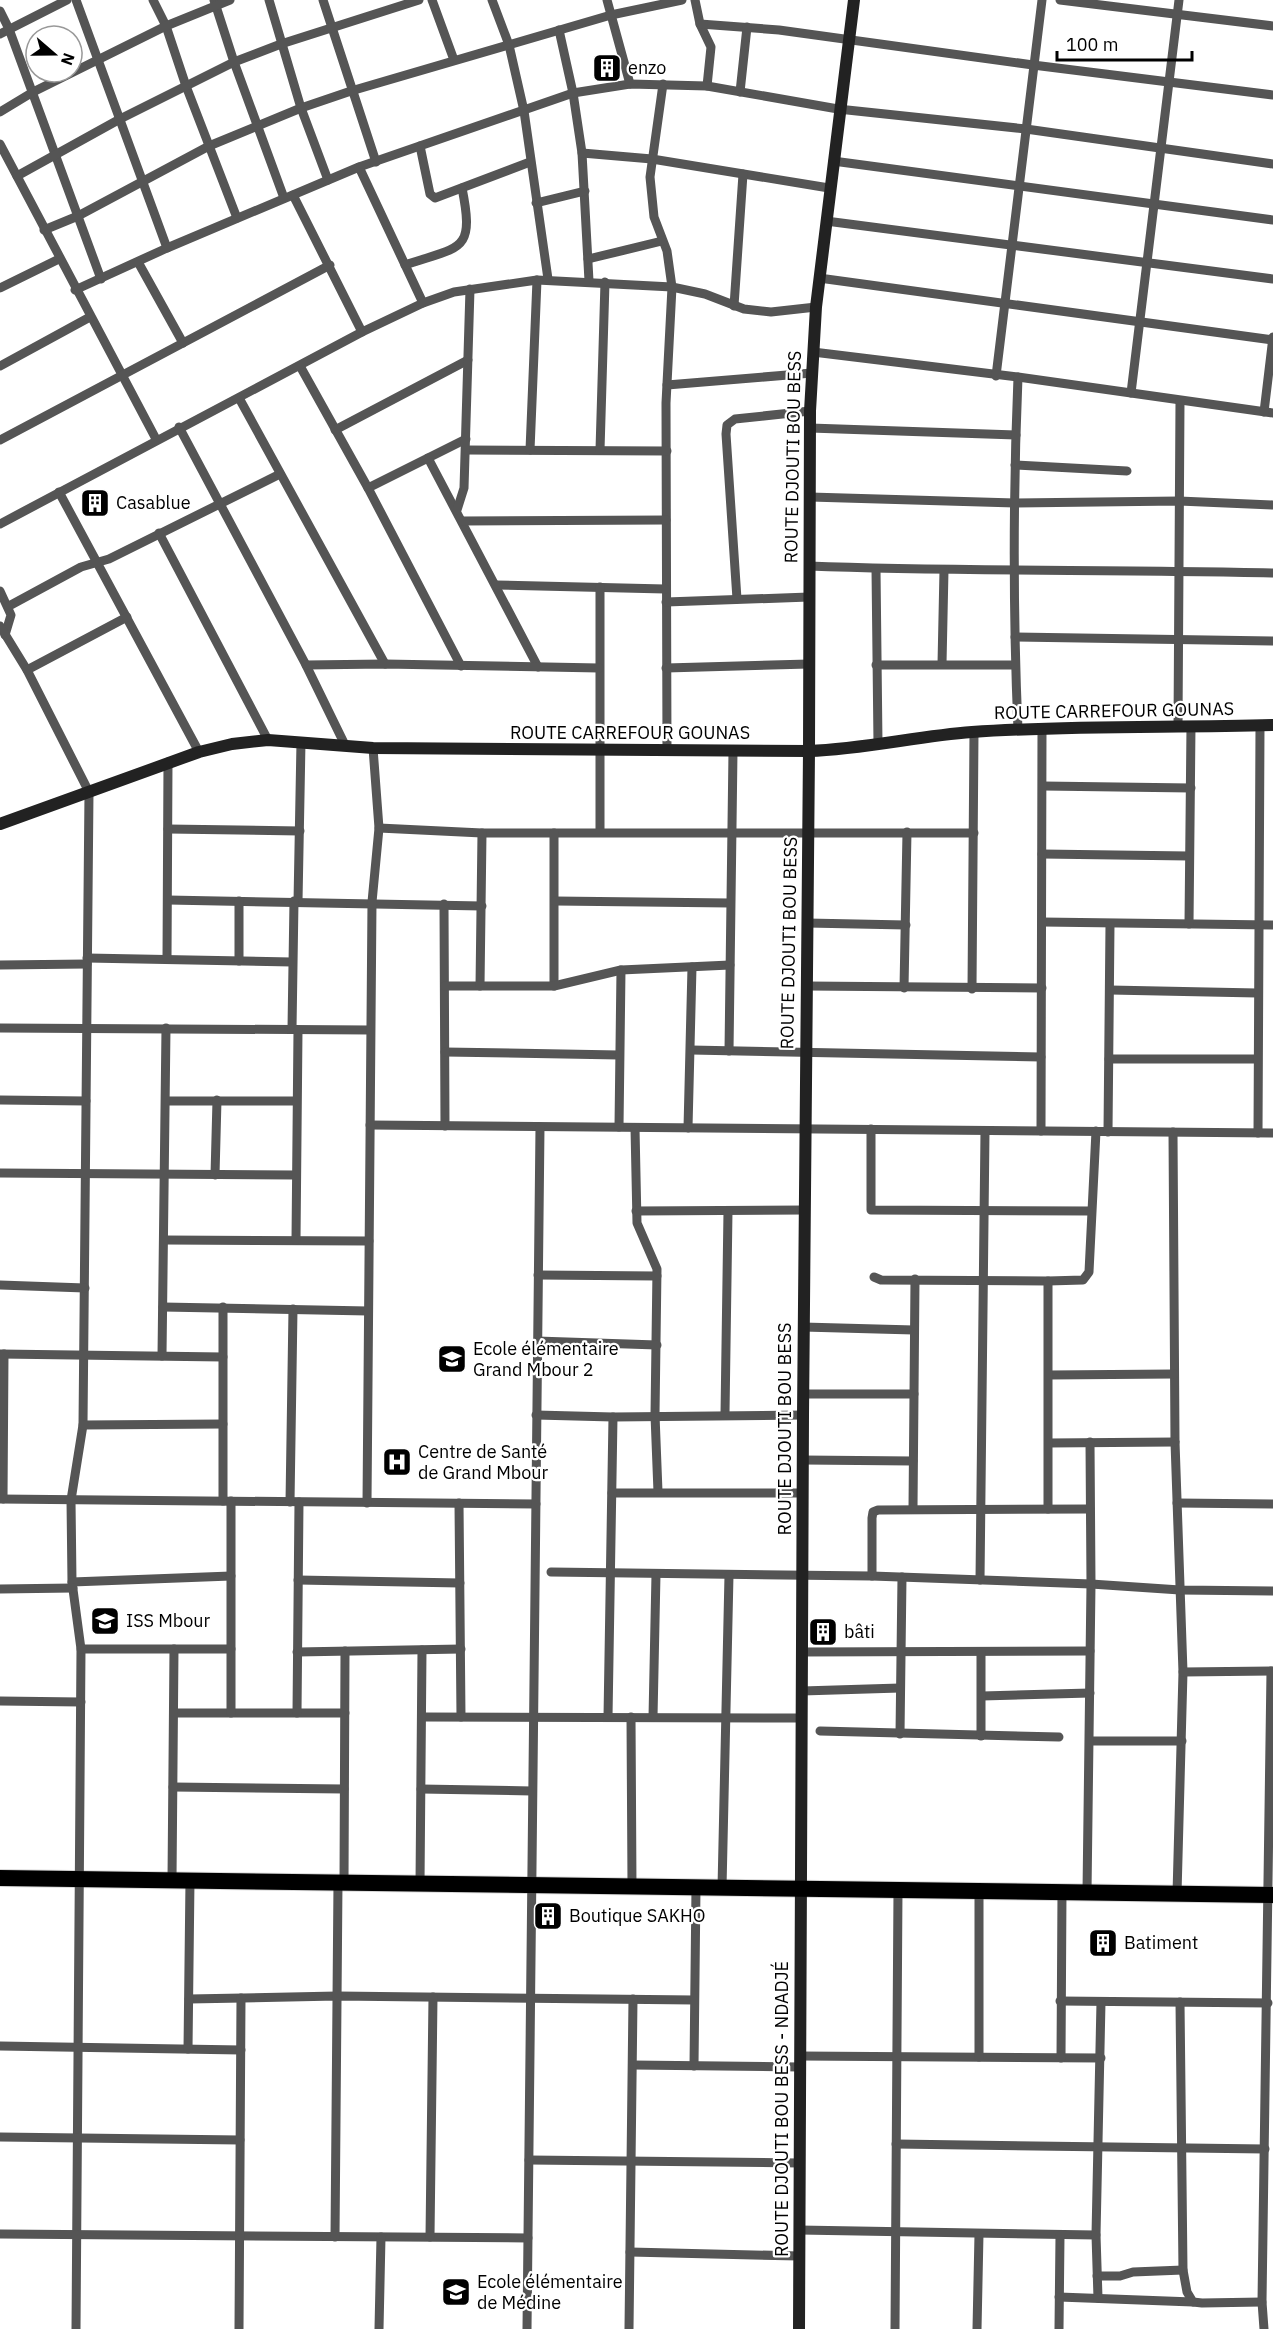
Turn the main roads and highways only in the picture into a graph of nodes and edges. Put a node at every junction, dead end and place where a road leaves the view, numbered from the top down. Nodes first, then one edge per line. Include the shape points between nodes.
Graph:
1 (854, 0) edge
2 (1267, 725) edge
3 (809, 751) junction
4 (0, 824) edge
5 (0, 1878) edge
6 (801, 1889) junction
7 (1271, 1895) edge
8 (799, 2329) edge

1 - 3 main road, ROUTE DJOUTI BOU BESS via 838,109 813,352
2 - 3 main road, ROUTE CARREFOUR GOUNAS via 974,732
3 - 4 main road, ROUTE CARREFOUR GOUNAS via 373,748 268,740 199,752
3 - 6 main road, ROUTE DJOUTI BOU BESS
5 - 6 highway
6 - 7 highway
6 - 8 main road, ROUTE DJOUTI BOU BESS - NDADJÉ

